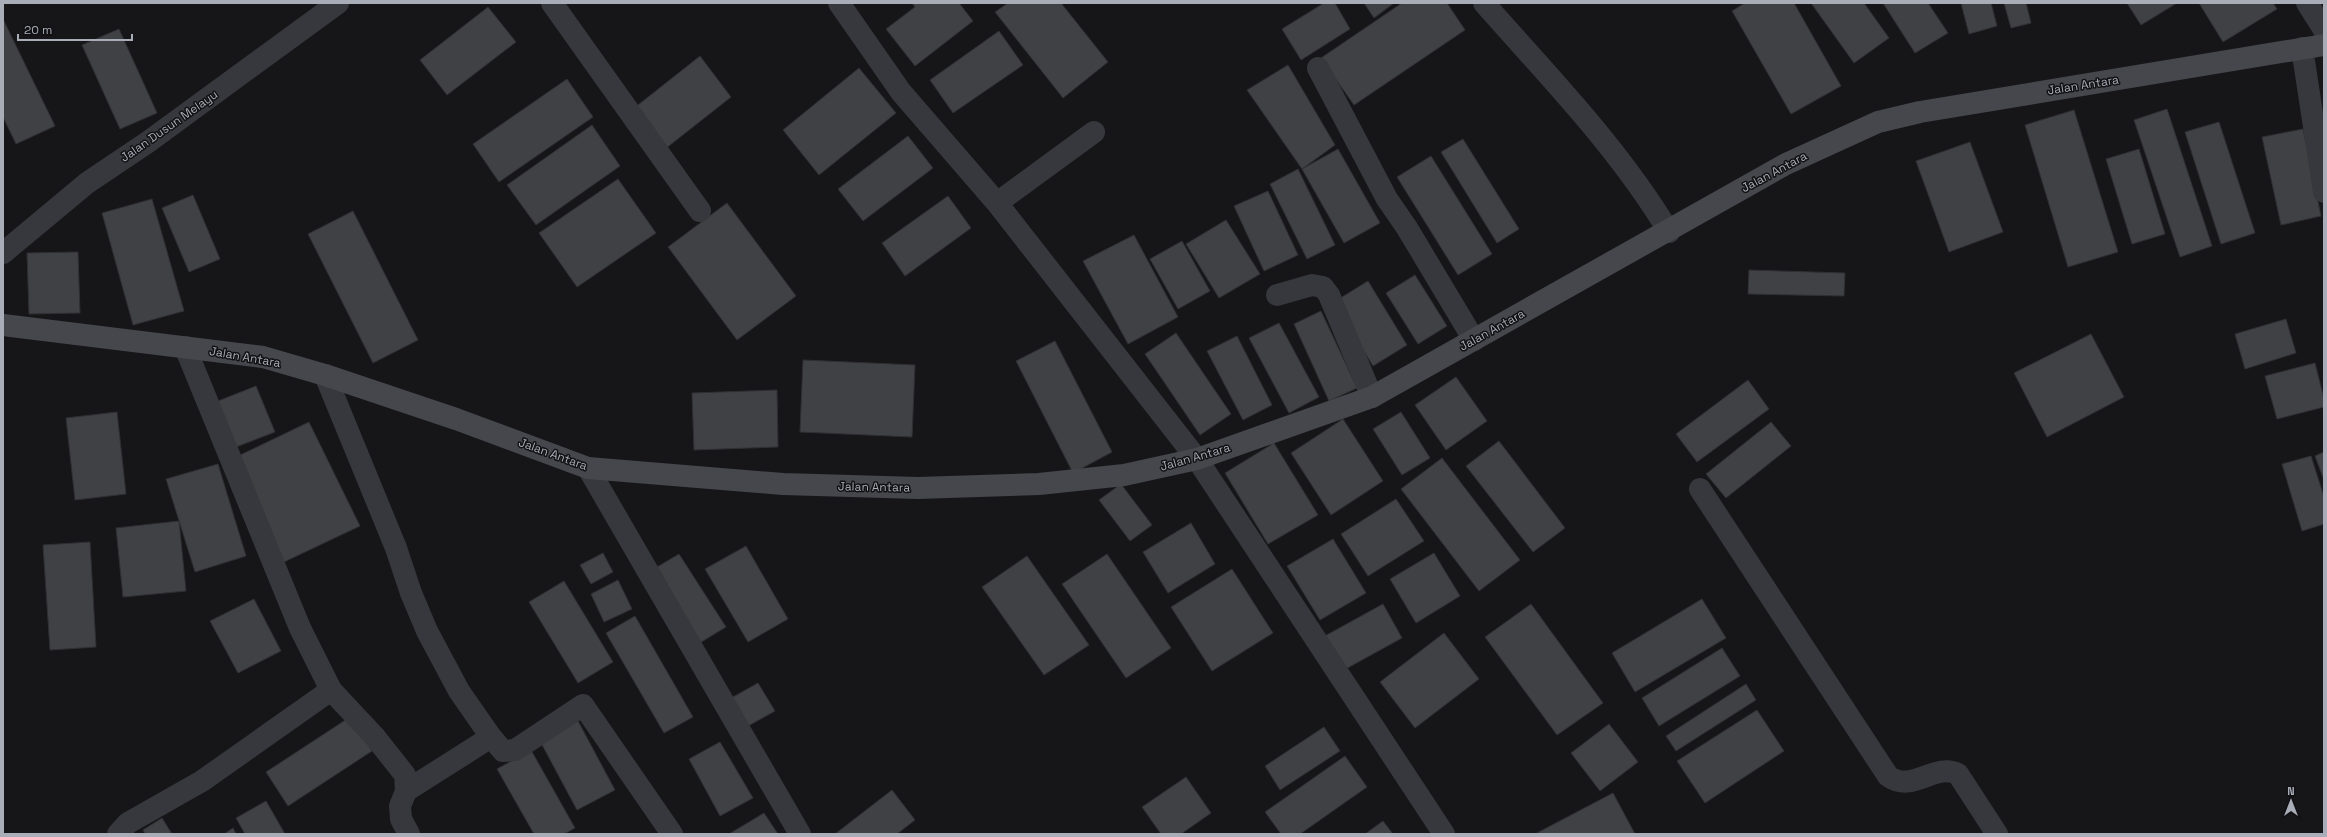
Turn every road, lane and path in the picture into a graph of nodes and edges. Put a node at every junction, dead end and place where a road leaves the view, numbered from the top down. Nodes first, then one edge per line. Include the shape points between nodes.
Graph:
1 (338, 3) edge
2 (552, 3) edge
3 (839, 3) edge
4 (1484, 3) edge
5 (2307, 3) edge
6 (2324, 30) edge
7 (2324, 45) edge
8 (2302, 48) junction
9 (1318, 68) dead end
10 (1094, 132) dead end
11 (2324, 192) edge
12 (997, 203) junction
13 (700, 211) dead end
14 (1669, 232) junction
15 (3, 254) edge
16 (1277, 295) dead end
17 (3, 325) edge
18 (1474, 340) junction
19 (185, 347) junction
20 (325, 375) junction
21 (1372, 397) junction
22 (1197, 459) junction
23 (588, 468) junction
24 (1700, 490) dead end
25 (331, 690) junction
26 (491, 737) junction
27 (406, 791) junction
28 (118, 834) edge
29 (409, 834) edge
30 (672, 834) edge
31 (800, 834) edge
32 (1444, 834) edge
33 (1997, 834) edge

1 - 15 street, Jalan Dusun Melayu via 148,142 87,183
2 - 13 street
3 - 12 street via 902,92
4 - 14 street via 1598,130 1646,193
5 - 6 street
7 - 8 street, Jalan Antara
8 - 11 street
8 - 14 street, Jalan Antara via 1927,110 1878,122 1786,164
9 - 18 street via 1387,199
10 - 12 street
12 - 22 street
14 - 18 street, Jalan Antara
16 - 21 street via 1312,285 1323,287 1329,295
17 - 19 street, Jalan Antara
18 - 21 street, Jalan Antara
19 - 20 street, Jalan Antara via 263,357
19 - 25 street via 300,628
20 - 23 street, Jalan Antara via 456,419
20 - 26 street via 427,631 459,691
21 - 22 street, Jalan Antara
22 - 23 street, Jalan Antara via 1124,475 1039,484 918,488 783,484
22 - 32 street
23 - 31 street
24 - 33 street via 1888,776 1904,783 1941,771 1954,771
25 - 27 street via 375,737 405,775
25 - 28 street via 202,781 128,823
26 - 27 street
26 - 30 street via 503,751 515,750 583,705
27 - 29 street via 400,806 401,819

